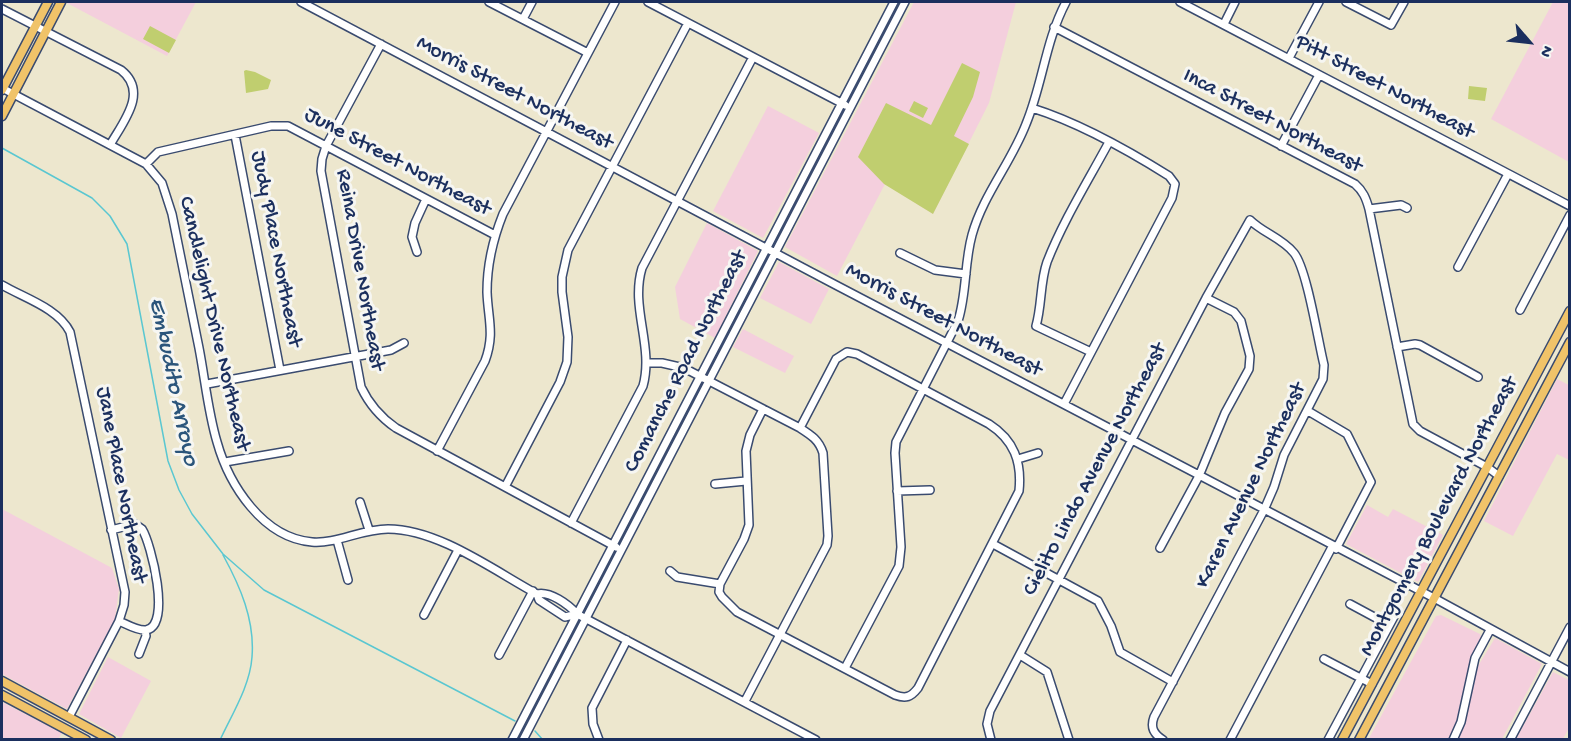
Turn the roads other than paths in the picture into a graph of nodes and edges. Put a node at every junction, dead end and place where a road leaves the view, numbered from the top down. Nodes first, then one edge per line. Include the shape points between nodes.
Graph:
1 (48, 2) edge
2 (61, 2) edge
3 (301, 2) edge
4 (489, 2) edge
5 (532, 2) edge
6 (615, 2) edge
7 (648, 2) edge
8 (894, 2) edge
9 (905, 2) edge
10 (1066, 2) edge
11 (1180, 2) edge
12 (1235, 2) edge
13 (1319, 2) edge
14 (1346, 2) edge
15 (1404, 2) edge
16 (2, 9) edge
17 (523, 19) junction
18 (688, 23) junction
19 (1224, 24) junction
20 (35, 26) junction
21 (1054, 27) junction
22 (46, 31) junction
23 (381, 44) junction
24 (588, 53) junction
25 (753, 57) junction
26 (1289, 58) junction
27 (1319, 75) junction
28 (2, 89) edge
29 (13, 94) junction
30 (842, 103) junction
31 (850, 108) junction
32 (1032, 108) junction
33 (2, 116) edge
34 (546, 131) junction
35 (235, 135) junction
36 (1109, 142) junction
37 (110, 146) junction
38 (327, 146) junction
39 (1281, 146) junction
40 (146, 164) junction
41 (612, 166) junction
42 (1508, 174) junction
43 (426, 199) junction
44 (677, 201) junction
45 (1569, 206) edge
46 (1369, 208) junction
47 (1407, 208) dead end
48 (1569, 215) edge
49 (1250, 220) joint
50 (495, 235) junction
51 (767, 249) junction
52 (417, 252) dead end
53 (900, 253) dead end
54 (776, 254) junction
55 (1458, 267) dead end
56 (966, 274) junction
57 (2, 285) edge
58 (1206, 298) junction
59 (1520, 310) dead end
60 (1569, 311) edge
61 (1569, 342) edge
62 (404, 343) dead end
63 (947, 344) junction
64 (1397, 347) junction
65 (1091, 352) junction
66 (354, 356) junction
67 (648, 363) junction
68 (280, 370) junction
69 (701, 376) junction
70 (1478, 377) dead end
71 (709, 381) junction
72 (207, 384) junction
73 (923, 390) junction
74 (1064, 404) junction
75 (763, 409) junction
76 (1308, 411) junction
77 (800, 428) junction
78 (1132, 440) junction
79 (288, 451) dead end
80 (437, 451) junction
81 (1038, 453) dead end
82 (1018, 459) junction
83 (225, 462) junction
84 (1487, 467) junction
85 (1199, 476) junction
86 (1499, 476) junction
87 (746, 481) junction
88 (715, 484) dead end
89 (505, 487) junction
90 (930, 490) dead end
91 (897, 491) junction
92 (360, 502) dead end
93 (1264, 510) junction
94 (572, 523) junction
95 (111, 530) junction
96 (369, 530) junction
97 (337, 540) junction
98 (993, 544) junction
99 (612, 545) junction
100 (1160, 548) dead end
101 (1334, 548) junction
102 (458, 550) junction
103 (621, 550) junction
104 (670, 571) dead end
105 (1059, 579) junction
106 (348, 580) dead end
107 (720, 584) junction
108 (535, 592) junction
109 (1421, 592) junction
110 (1434, 598) junction
111 (1350, 604) dead end
112 (1397, 611) dead end
113 (577, 614) junction
114 (424, 615) dead end
115 (586, 618) junction
116 (119, 621) junction
117 (1389, 625) junction
118 (1569, 627) edge
119 (145, 630) junction
120 (1490, 630) junction
121 (780, 635) junction
122 (627, 640) junction
123 (139, 654) dead end
124 (499, 655) dead end
125 (1020, 655) junction
126 (1324, 659) dead end
127 (1551, 663) junction
128 (845, 668) junction
129 (1569, 672) edge
130 (1361, 678) junction
131 (2, 681) edge
132 (1173, 682) junction
133 (1372, 684) junction
134 (2, 696) edge
135 (745, 701) junction
136 (69, 717) junction
137 (109, 739) edge
138 (86, 740) edge
139 (512, 740) edge
140 (523, 740) edge
141 (599, 740) edge
142 (816, 740) edge
143 (991, 740) edge
144 (1069, 740) edge
145 (1163, 740) edge
146 (1230, 740) edge
147 (1328, 740) edge
148 (1342, 740) edge
149 (1359, 740) edge
150 (1454, 740) edge
151 (1510, 740) edge

1 - 20 main road
2 - 22 main road
3 - 23 street, Morris Street Northeast
4 - 17 street
5 - 17 street
6 - 24 street
7 - 18 street
8 - 30 street, Comanche Road Northeast
9 - 31 street, Comanche Road Northeast
10 - 21 street
11 - 19 street, Pitt Street Northeast
12 - 19 street
13 - 26 street
14 - 15 street via 1391,25
16 - 20 street
17 - 24 street
18 - 25 street
18 - 41 street
19 - 26 street, Pitt Street Northeast
20 - 22 street
20 - 28 main road
21 - 32 street
21 - 39 street, Inca Street Northeast
22 - 29 main road
22 - 37 street via 121,70 130,80 135,94 133,102
23 - 34 street, Morris Street Northeast
23 - 38 street, Reina Drive Northeast
24 - 34 street
25 - 30 street
25 - 44 street
26 - 27 street, Pitt Street Northeast
27 - 39 street
27 - 42 street, Pitt Street Northeast
28 - 29 street, Candlelight Drive Northeast
29 - 33 main road
29 - 37 street, Candlelight Drive Northeast
30 - 31 street
30 - 51 street, Comanche Road Northeast
31 - 54 street, Comanche Road Northeast
32 - 36 street
32 - 56 street via 1014,152 981,211 971,238
34 - 41 street, Morris Street Northeast
34 - 50 street
35 - 38 street, June Street Northeast via 282,125
35 - 40 street, June Street Northeast via 158,152
35 - 68 street, Judy Place Northeast
36 - 65 street via 1046,265 1036,326
36 - 65 street via 1169,176 1175,184 1172,198
37 - 40 street, Candlelight Drive Northeast
38 - 43 street, June Street Northeast
38 - 66 street, Reina Drive Northeast via 321,171
39 - 46 street, Inca Street Northeast via 1355,184
40 - 72 street, Candlelight Drive Northeast via 162,183 170,206
41 - 44 street, Morris Street Northeast
41 - 89 street via 573,238 562,277 569,348 564,374
42 - 45 street, Pitt Street Northeast
42 - 55 street
43 - 50 street, June Street Northeast
43 - 52 street via 411,237
44 - 51 street, Morris Street Northeast
44 - 67 street via 639,278 638,303
46 - 47 street
46 - 64 street, Inca Street Northeast
48 - 59 street
49 - 58 street, Cielito Lindo Avenue Northeast
49 - 76 street, Karen Avenue Northeast via 1281,240 1296,255 1304,274 1324,365 1321,386
50 - 80 street via 487,292 490,348
51 - 54 street, Morris Street Northeast
51 - 69 street, Comanche Road Northeast
53 - 56 street via 934,270
54 - 63 street, Morris Street Northeast
54 - 71 street, Comanche Road Northeast
56 - 63 street via 962,310
57 - 95 street, Jane Place Northeast via 56,315 70,332
58 - 78 street, Cielito Lindo Avenue Northeast
58 - 85 street via 1233,312 1241,321 1250,356 1248,369
60 - 84 main road, Montgomery Boulevard Northeast
61 - 86 main road, Montgomery Boulevard Northeast
62 - 66 street via 391,350
63 - 73 street
63 - 74 street, Morris Street Northeast
64 - 70 street via 1420,345
64 - 84 street, Inca Street Northeast via 1413,424
65 - 74 street
66 - 68 street
66 - 80 street, Reina Drive Northeast via 361,387 376,411 396,428
67 - 69 street via 674,365
67 - 94 street via 639,396
68 - 72 street
69 - 71 street
69 - 99 street, Comanche Road Northeast
71 - 75 street
71 - 103 street, Comanche Road Northeast
72 - 83 street, Candlelight Drive Northeast via 217,443
73 - 77 street via 847,352 836,359
73 - 82 street via 999,430
73 - 91 street via 896,442
74 - 78 street, Morris Street Northeast
75 - 77 street
75 - 87 street via 746,451
76 - 93 street, Karen Avenue Northeast via 1284,455
76 - 101 street via 1347,434 1371,482
77 - 121 street via 813,436 823,453 828,536 824,554
78 - 85 street, Morris Street Northeast
78 - 105 street, Cielito Lindo Avenue Northeast
79 - 83 street
80 - 89 street, Reina Drive Northeast
81 - 82 street
82 - 98 street via 1019,490
83 - 97 street, Candlelight Drive Northeast via 237,487 272,528 300,540
84 - 86 street, Inca Street Northeast
84 - 109 main road, Montgomery Boulevard Northeast
85 - 93 street, Morris Street Northeast
85 - 100 street
86 - 110 main road, Montgomery Boulevard Northeast
87 - 88 street
87 - 107 street via 749,525
89 - 94 street, Reina Drive Northeast
90 - 91 street
91 - 128 street via 901,547 898,566
92 - 96 street
93 - 101 street, Morris Street Northeast
93 - 132 street, Karen Avenue Northeast
94 - 99 street, Reina Drive Northeast
95 - 116 street, Jane Place Northeast via 124,592
95 - 119 street via 135,524 144,533 159,599 156,620
96 - 97 street, Candlelight Drive Northeast
96 - 102 street, Candlelight Drive Northeast via 411,531
97 - 106 street
98 - 105 street
98 - 128 street via 918,688 908,697 895,695
99 - 103 street, Reina Drive Northeast
99 - 113 street, Comanche Road Northeast
101 - 109 street, Morris Street Northeast
101 - 146 street
102 - 108 street, Candlelight Drive Northeast
102 - 114 street
103 - 115 street, Comanche Road Northeast
104 - 107 street via 677,577
105 - 125 street, Cielito Lindo Avenue Northeast
105 - 132 street via 1098,601 1120,652
107 - 121 street via 719,591 731,608
108 - 113 street, Candlelight Drive Northeast via 544,592
108 - 124 street
109 - 110 street, Morris Street Northeast
109 - 133 main road, Montgomery Boulevard Northeast
110 - 120 street, Morris Street Northeast
110 - 149 main road, Montgomery Boulevard Northeast
111 - 117 street
112 - 117 street
113 - 115 street, Candlelight Drive Northeast
113 - 139 street, Comanche Road Northeast
115 - 122 street, Candlelight Drive Northeast
115 - 140 street, Comanche Road Northeast
116 - 119 street
116 - 136 street, Jane Place Northeast
117 - 130 street
118 - 127 street
119 - 123 street
120 - 127 street, Morris Street Northeast
120 - 150 street via 1473,664 1462,721
121 - 128 street
121 - 135 street
122 - 135 street, Candlelight Drive Northeast
122 - 141 street via 592,708
125 - 143 street, Cielito Lindo Avenue Northeast via 988,717
125 - 144 street via 1047,672
126 - 130 street
127 - 129 street, Morris Street Northeast
127 - 151 street
130 - 133 street
130 - 147 street
131 - 136 main road
132 - 145 street, Karen Avenue Northeast via 1151,724
133 - 148 main road, Montgomery Boulevard Northeast
134 - 138 main road
135 - 142 street, Candlelight Drive Northeast
136 - 137 main road

